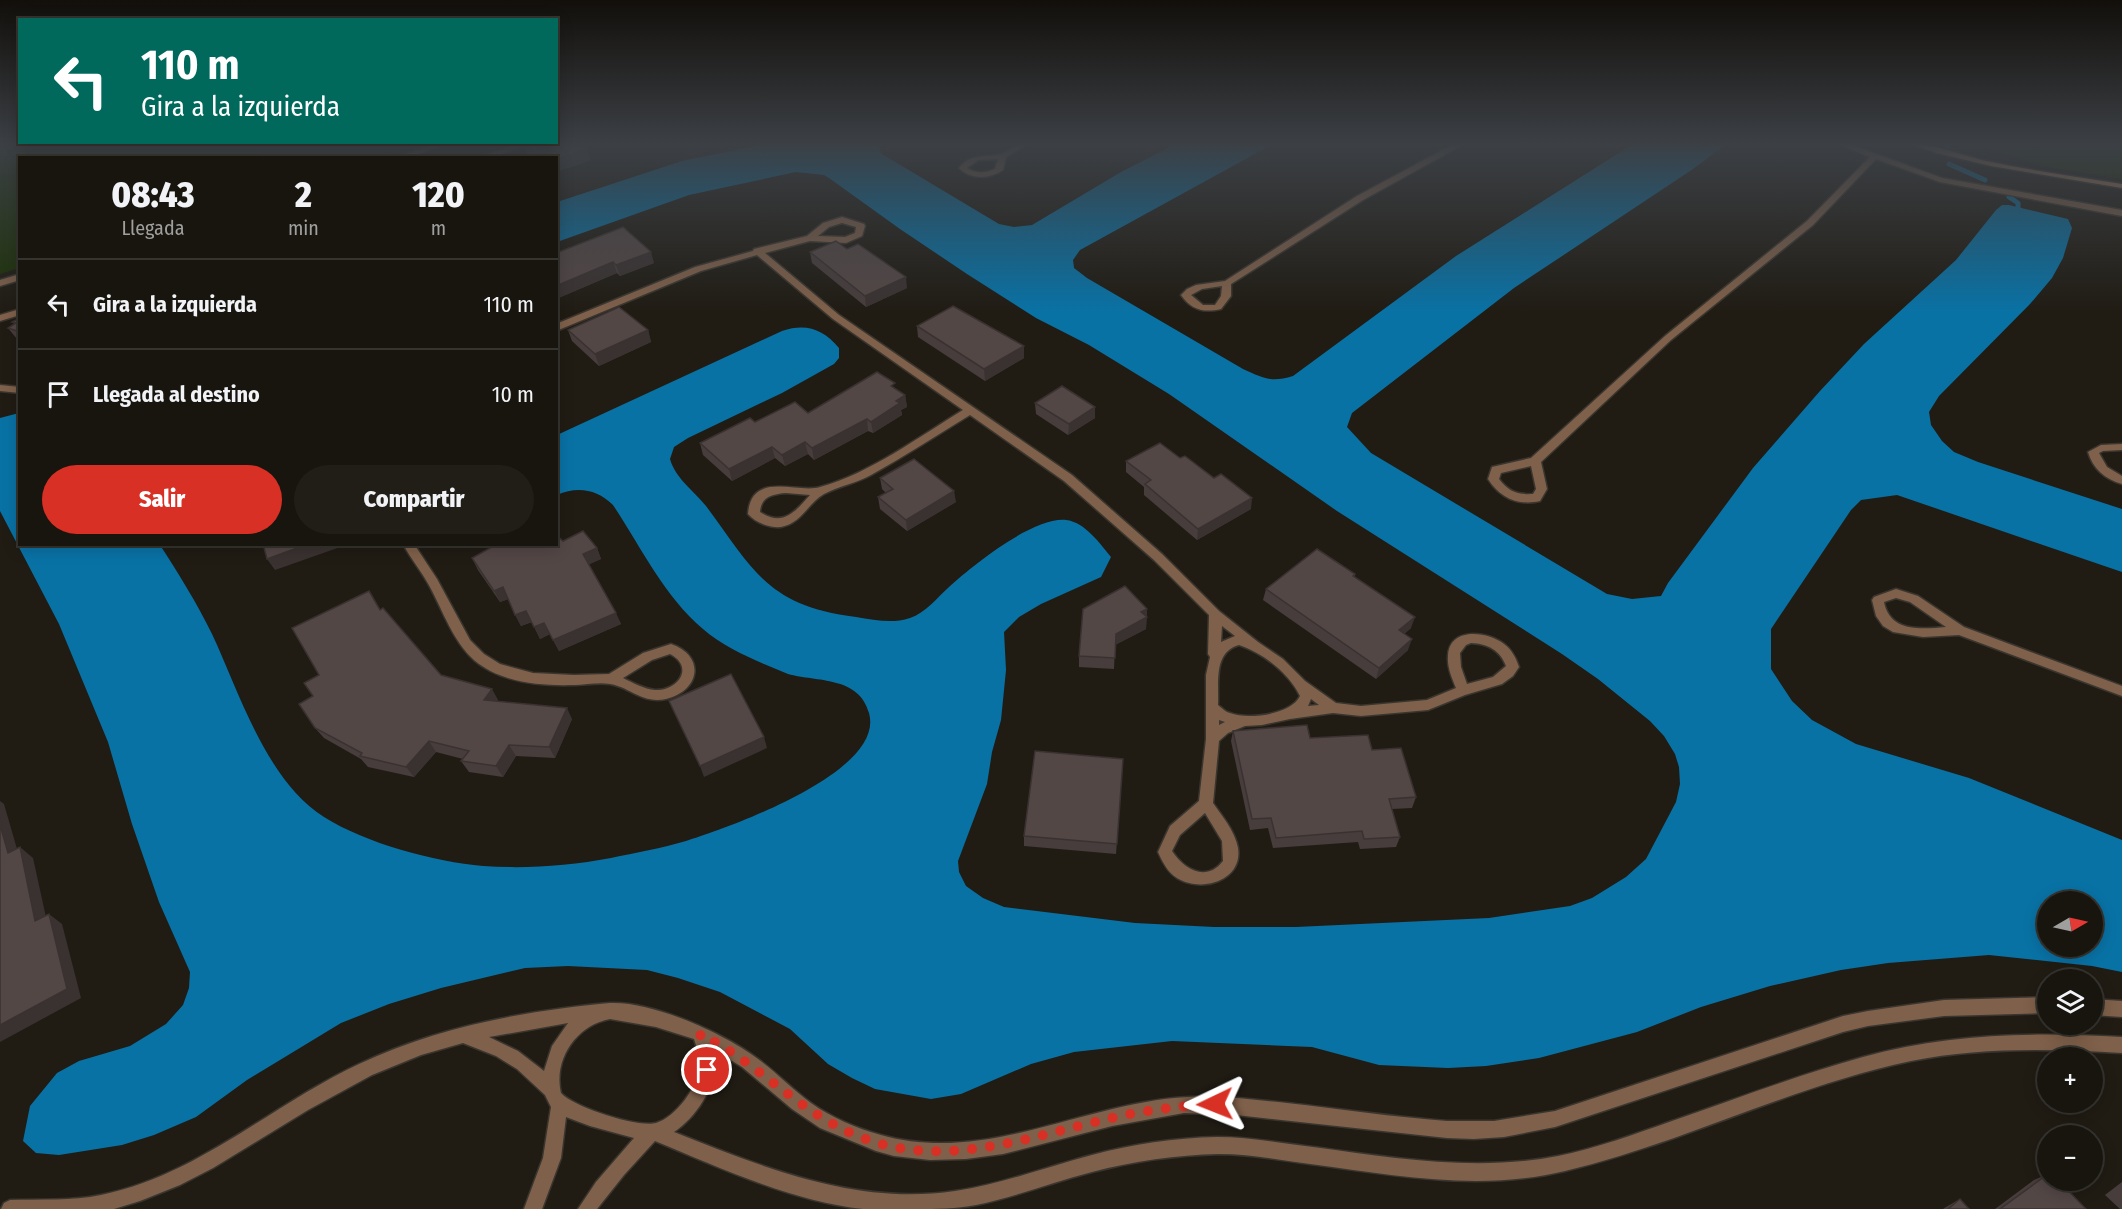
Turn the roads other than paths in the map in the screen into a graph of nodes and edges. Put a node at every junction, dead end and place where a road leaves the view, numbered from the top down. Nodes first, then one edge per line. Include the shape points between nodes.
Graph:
1 (1356, 200) edge
2 (1832, 200) edge
3 (2051, 200) edge
4 (2122, 213) edge
5 (810, 238) junction
6 (758, 251) junction
7 (18, 278) edge
8 (0, 283) edge
9 (1227, 283) dead end
10 (18, 313) edge
11 (0, 318) edge
12 (558, 327) edge
13 (0, 388) edge
14 (18, 390) edge
15 (970, 410) junction
16 (2122, 447) edge
17 (1535, 461) junction
18 (2122, 480) edge
19 (819, 492) junction
20 (409, 546) edge
21 (1215, 614) junction
22 (1960, 630) junction
23 (1252, 643) junction
24 (1214, 656) junction
25 (612, 679) junction
26 (1302, 685) junction
27 (1463, 690) junction
28 (2122, 691) edge
29 (1212, 706) junction
30 (1333, 708) junction
31 (1290, 714) junction
32 (1243, 720) junction
33 (1213, 739) junction
34 (1206, 804) junction
35 (2037, 1005) edge
36 (2103, 1008) edge
37 (2122, 1009) edge
38 (594, 1013) junction
39 (700, 1034) junction
40 (465, 1035) junction
41 (2122, 1045) edge
42 (555, 1097) junction
43 (652, 1132) junction
44 (10, 1209) edge
45 (534, 1209) edge
46 (587, 1209) edge

1 - 9 street
2 - 17 street via 1810,223 1668,339
3 - 4 street
5 - 5 street via 846,240 859,234 861,226 850,221 835,222
5 - 6 street
6 - 12 street via 698,269
6 - 15 street via 836,317
7 - 8 street
10 - 11 street
13 - 14 street
15 - 19 street via 866,473
15 - 21 street via 1068,478 1158,557
16 - 18 street via 2093,452 2104,471
17 - 17 street via 1496,470 1493,479 1501,492 1518,499 1536,498 1542,489
19 - 19 street via 763,493 756,500 754,514 769,523 780,524 800,513
20 - 25 street via 467,645 480,658 522,676 550,681
21 - 23 street
21 - 24 street
22 - 22 street via 1914,599 1896,593 1878,600 1881,615 1904,632
22 - 28 street
23 - 24 street via 1229,641
23 - 26 street
24 - 29 street
25 - 25 street via 657,695 681,685 691,667 681,653 659,650
26 - 30 street
26 - 31 street via 1305,701
27 - 27 street via 1497,681 1513,667 1503,649 1493,641 1459,641 1454,648
27 - 30 street via 1428,705 1361,711
29 - 32 street via 1219,714
29 - 33 street
30 - 31 street
31 - 32 street
32 - 33 street
33 - 34 street
34 - 34 street via 1176,828 1165,852 1181,873 1194,879 1219,874 1229,865 1232,853
35 - 39 street via 1911,1010 1879,1015 1555,1119 1516,1126 1474,1131 1434,1129 1262,1108 1185,1105 1114,1117 1002,1145 929,1152 865,1139 825,1121 727,1047
36 - 37 street
38 - 39 street via 638,1014
38 - 40 street via 509,1024
38 - 42 street via 577,1026 560,1048 552,1068
39 - 43 street via 707,1052 702,1087 681,1115
40 - 42 street via 513,1055 534,1071
40 - 44 street via 428,1044 364,1070 212,1158 145,1190 106,1203 74,1208
41 - 43 street via 2012,1042 1913,1052 1812,1079 1570,1161 1515,1171 1419,1170 1237,1146 1194,1146 1110,1159 967,1198 890,1203 837,1195 749,1172
42 - 43 street via 600,1122
42 - 45 street via 552,1158
43 - 46 street via 628,1155

